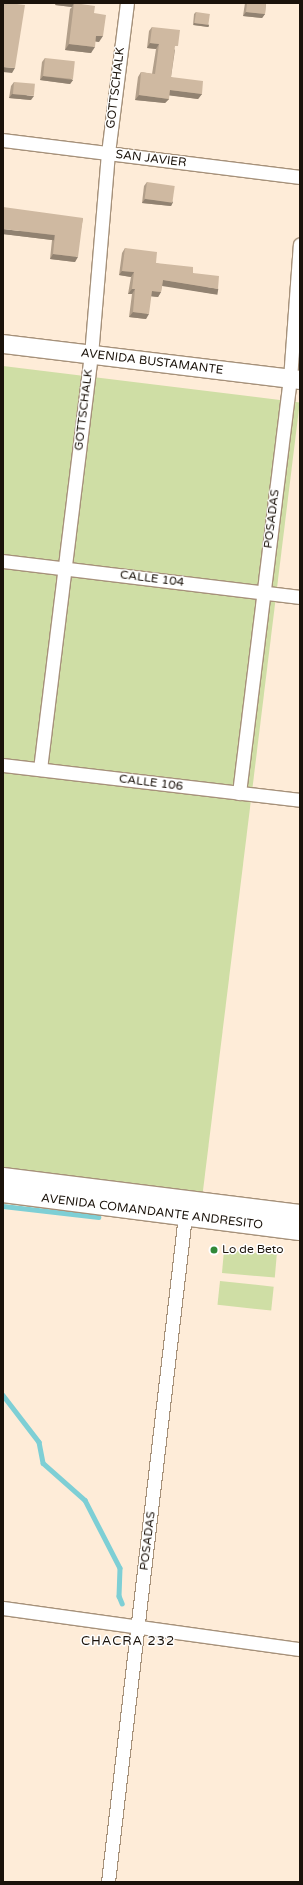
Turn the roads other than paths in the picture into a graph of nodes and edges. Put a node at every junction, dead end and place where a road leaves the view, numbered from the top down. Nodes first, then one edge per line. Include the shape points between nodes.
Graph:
1 (127, 3) edge
2 (3, 140) edge
3 (108, 153) junction
4 (300, 177) edge
5 (300, 244) edge
6 (3, 344) edge
7 (91, 355) junction
8 (295, 379) edge
9 (3, 561) edge
10 (65, 568) junction
11 (263, 592) junction
12 (300, 597) edge
13 (3, 765) edge
14 (40, 769) junction
15 (239, 793) junction
16 (300, 800) edge
17 (3, 1177) edge
18 (3, 1193) edge
19 (186, 1208) junction
20 (300, 1214) edge
21 (300, 1231) edge
22 (3, 1608) edge
23 (138, 1626) junction
24 (300, 1649) edge
25 (108, 1882) edge

1 - 3 street, GOTTSCHALK
2 - 3 street, SAN JAVIER
3 - 4 street, SAN JAVIER
3 - 7 street, GOTTSCHALK
5 - 8 street, POSADAS
6 - 7 main road, AVENIDA BUSTAMANTE
7 - 8 main road, AVENIDA BUSTAMANTE
7 - 10 street, GOTTSCHALK
8 - 11 street, POSADAS
9 - 10 street, CALLE 104
10 - 11 street, CALLE 104
10 - 14 street, GOTTSCHALK
11 - 12 street, CALLE 104
11 - 15 street, POSADAS
13 - 14 street, CALLE 106
14 - 15 street, CALLE 106
15 - 16 street, CALLE 106
17 - 19 main road, AVENIDA COMANDANTE ANDRESITO
18 - 19 main road, AVENIDA COMANDANTE ANDRESITO
19 - 20 main road, AVENIDA COMANDANTE ANDRESITO
19 - 21 main road, AVENIDA COMANDANTE ANDRESITO
19 - 23 street, POSADAS
22 - 23 street
23 - 24 street
23 - 25 street, POSADAS

